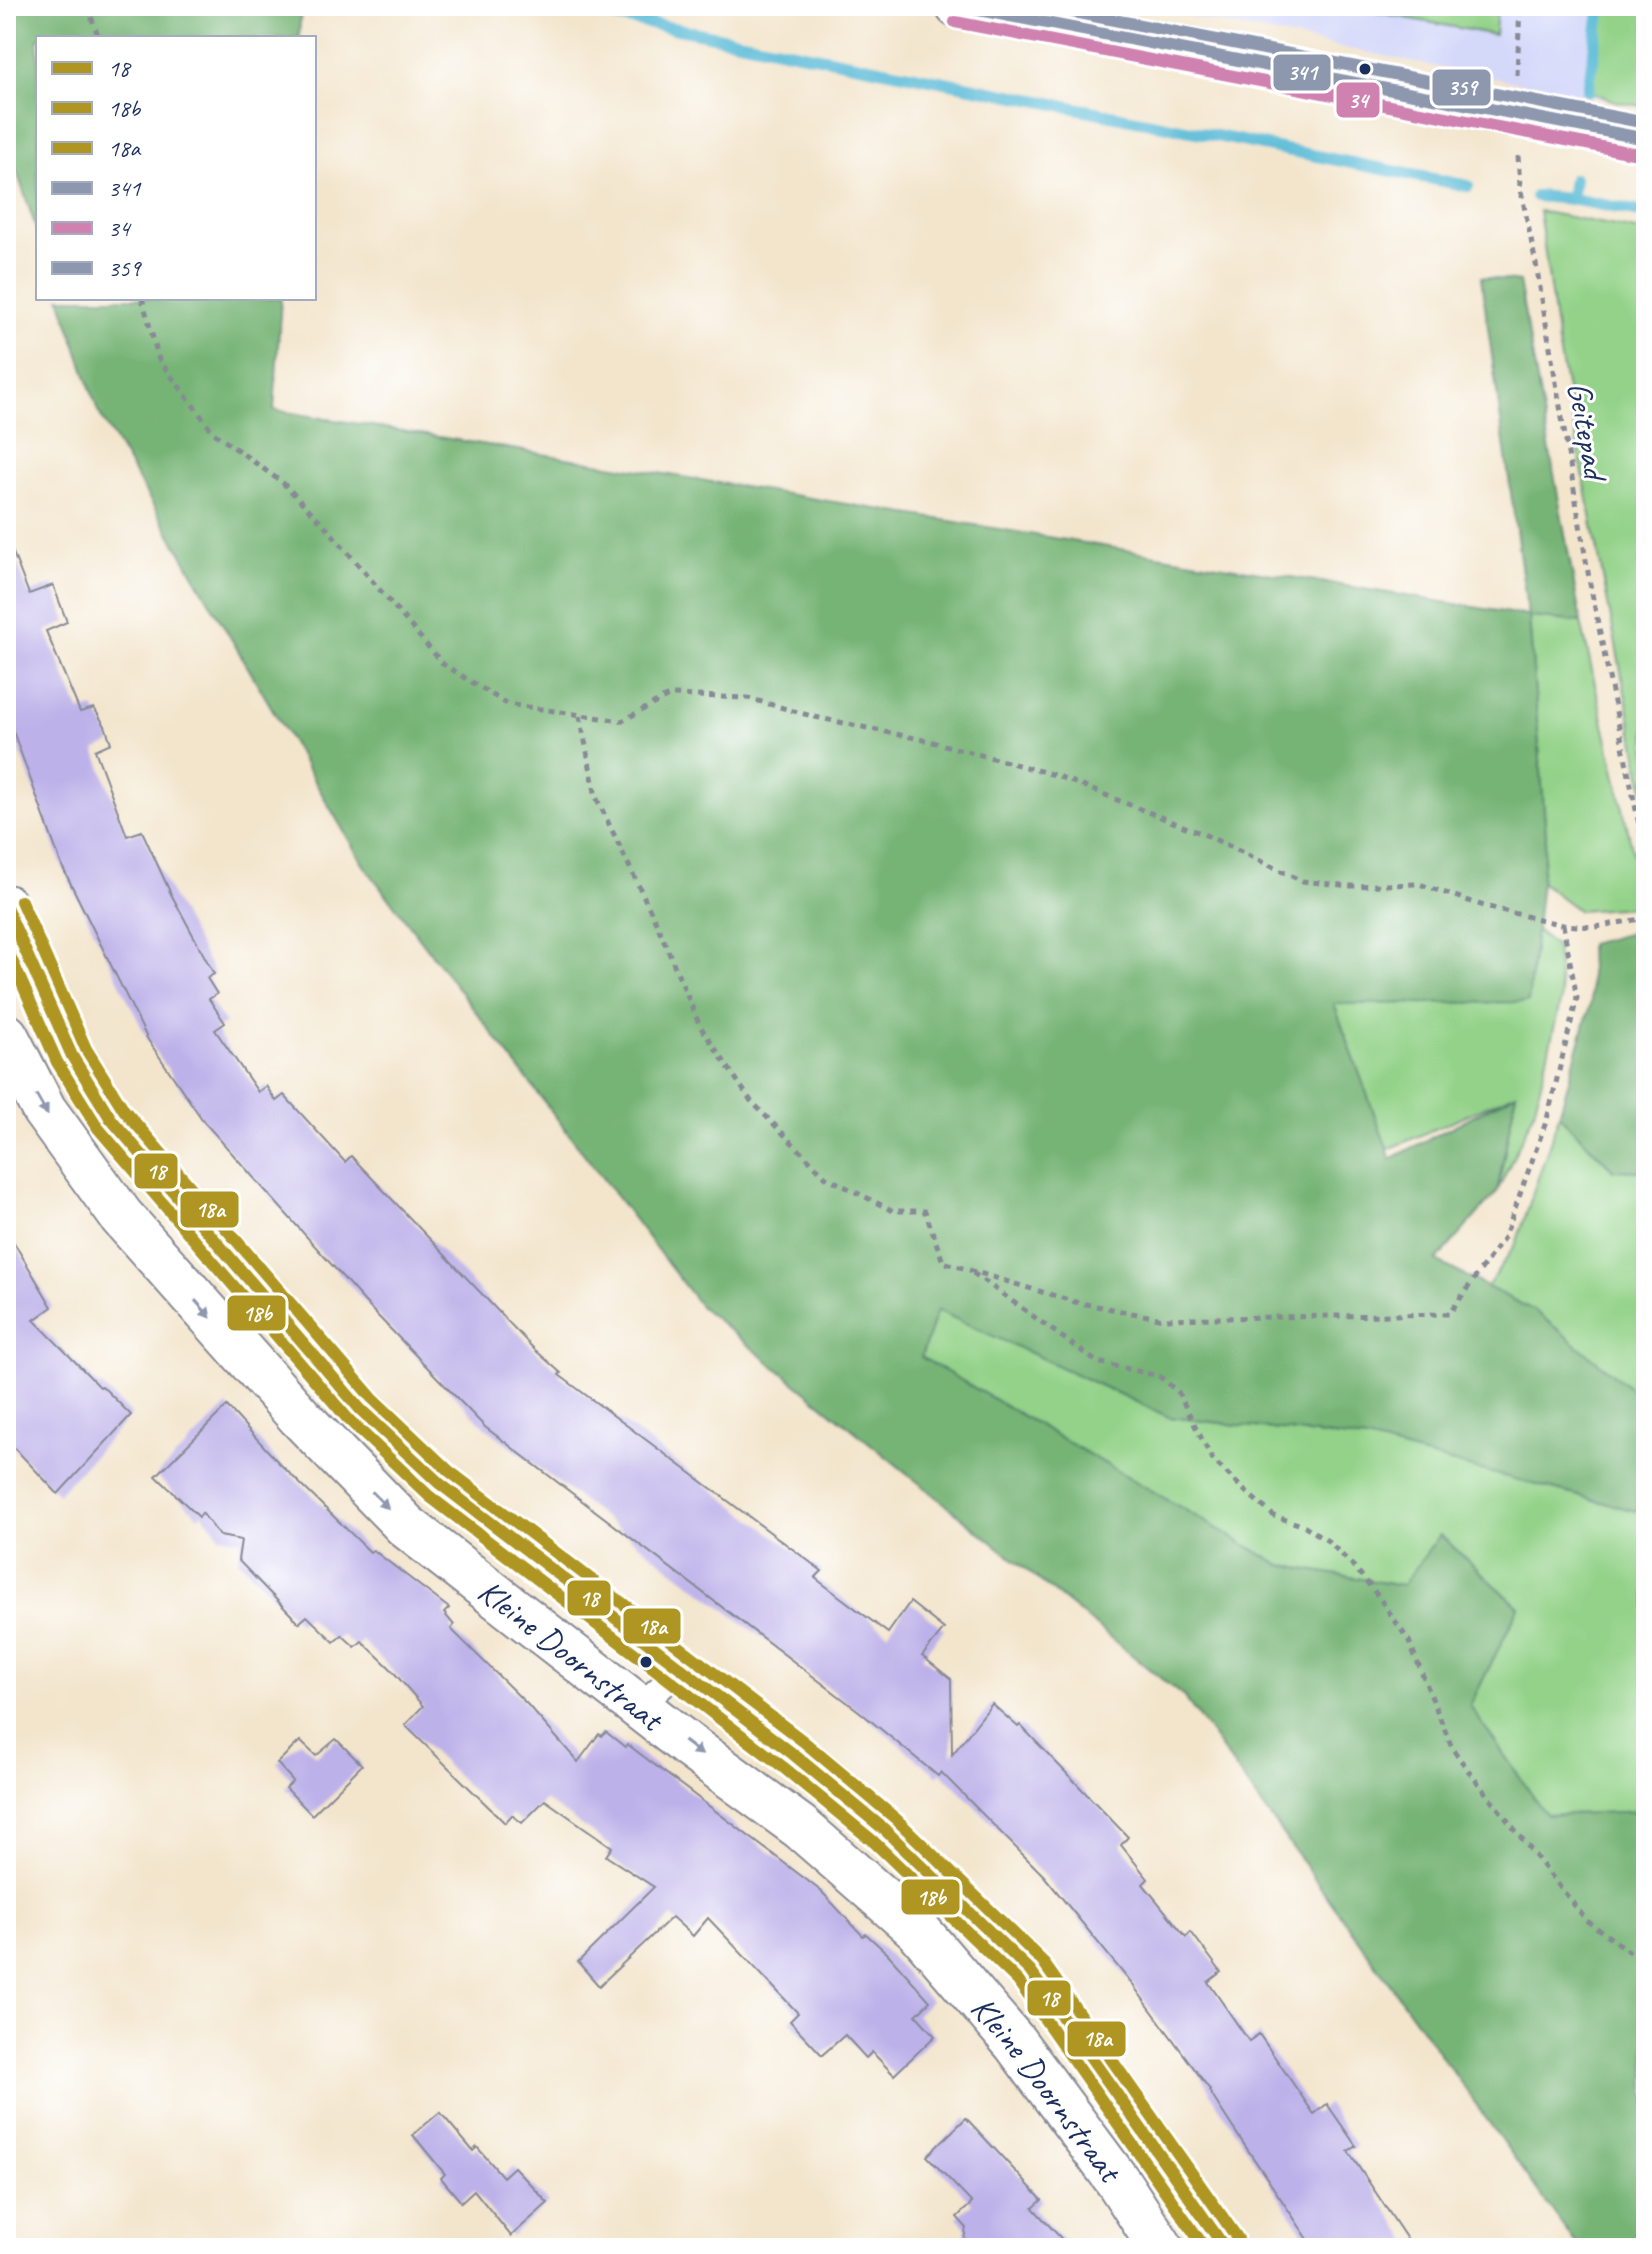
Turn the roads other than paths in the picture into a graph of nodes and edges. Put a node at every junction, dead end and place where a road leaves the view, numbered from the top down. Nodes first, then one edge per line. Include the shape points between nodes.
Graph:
1 (958, 6) edge
2 (1646, 139) edge
3 (6, 907) edge
4 (53, 1014) junction
5 (6, 1036) edge
6 (680, 1670) junction
7 (639, 1707) junction
8 (1161, 2248) edge
9 (1225, 2248) edge

1 - 2 street
3 - 4 street, Kleine Doornstraat
4 - 5 lane
4 - 6 street, Kleine Doornstraat via 111,1119 360,1409 439,1483
5 -> 7 street, Kleine Doornstraat via 44,1110 121,1216 300,1417 406,1526
6 - 7 lane
6 - 9 street, Kleine Doornstraat via 885,1830 1030,1971
7 -> 8 street, Kleine Doornstraat via 800,1827 918,1930 1015,2043

